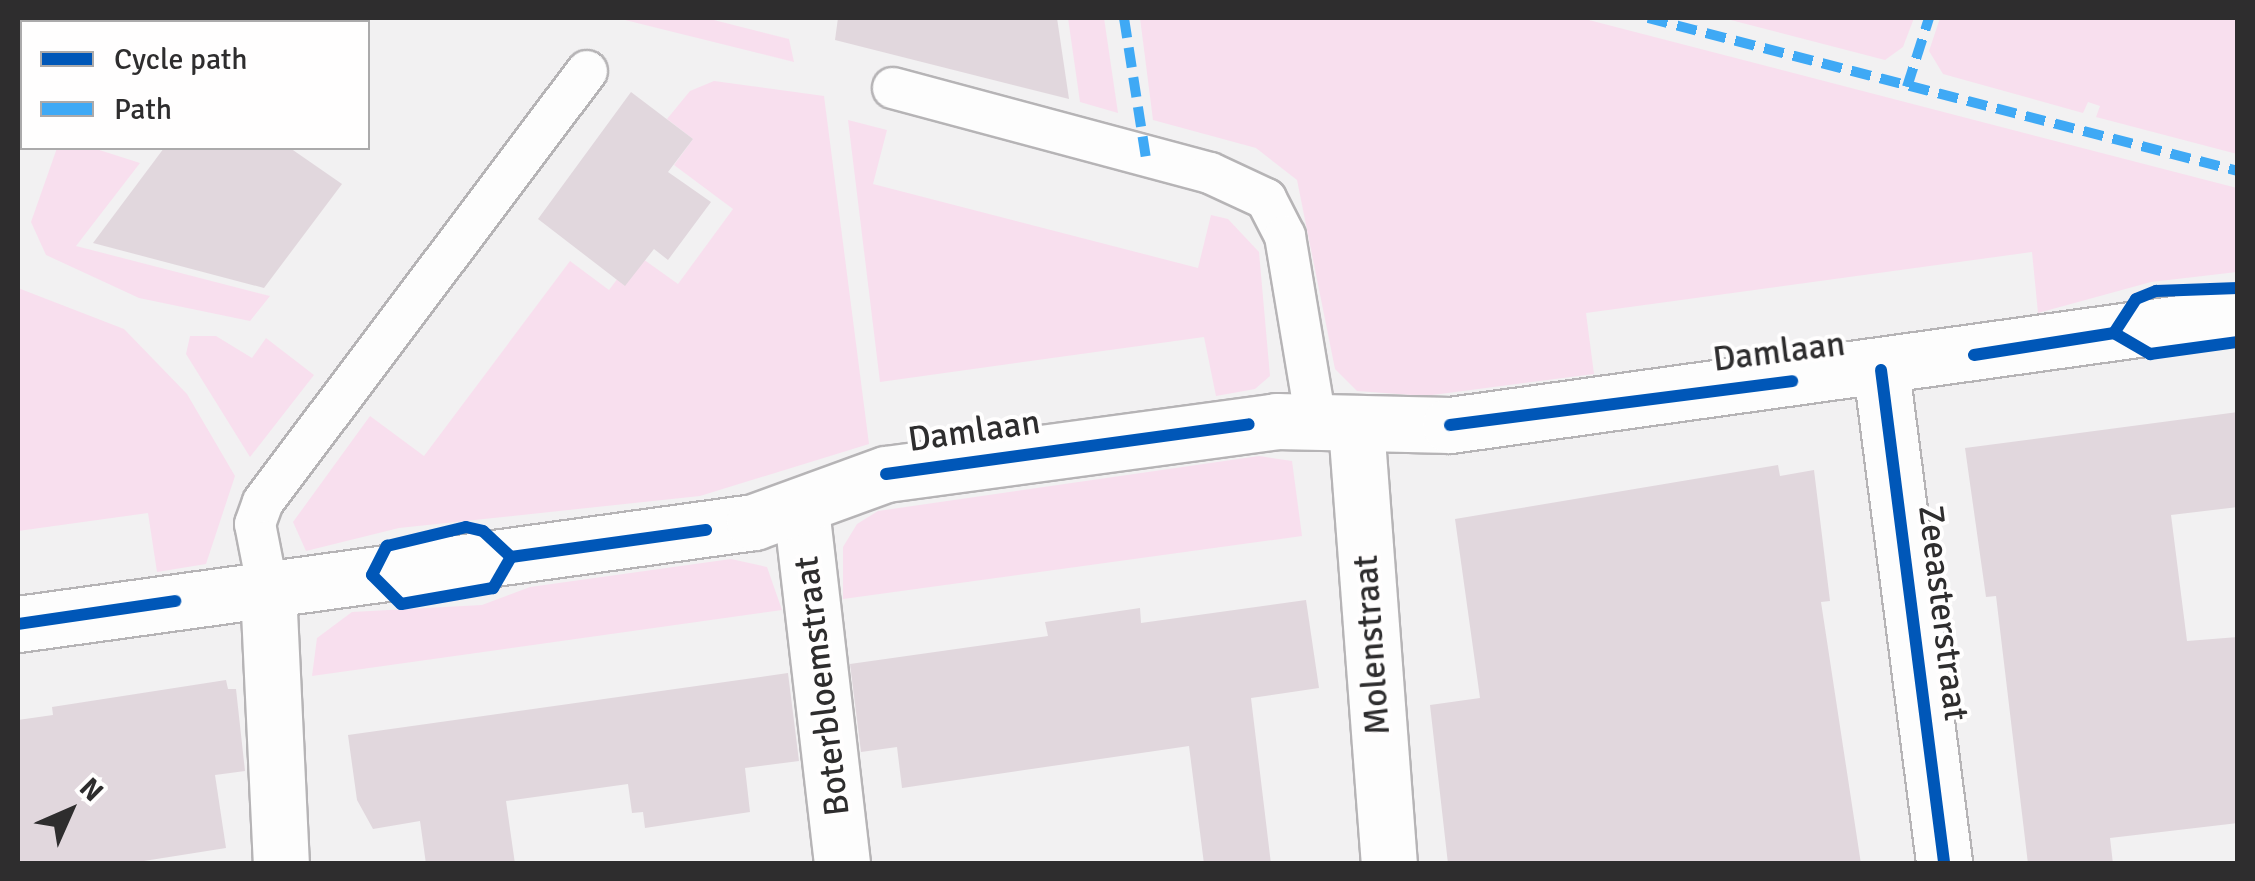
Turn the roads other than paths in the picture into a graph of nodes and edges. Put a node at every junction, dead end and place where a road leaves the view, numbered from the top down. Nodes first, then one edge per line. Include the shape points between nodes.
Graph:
1 (587, 70) dead end
2 (893, 88) dead end
3 (2238, 315) edge
4 (1881, 370) junction
5 (1336, 424) junction
6 (801, 508) junction
7 (268, 590) junction
8 (18, 624) edge
9 (282, 864) edge
10 (842, 864) edge
11 (1389, 864) edge
12 (1944, 864) edge

1 - 7 lane via 264,502 255,524
2 - 5 lane via 1210,173 1266,199 1285,236
3 - 4 street, Damlaan
4 - 5 street, Damlaan via 1450,424
4 - 12 street, Zeeasterstraat
5 - 6 street, Damlaan via 886,474
5 - 11 street, Molenstraat
6 - 7 street, Damlaan via 706,530
6 - 10 street, Boterbloemstraat
7 - 8 street, Damlaan
7 - 9 street

